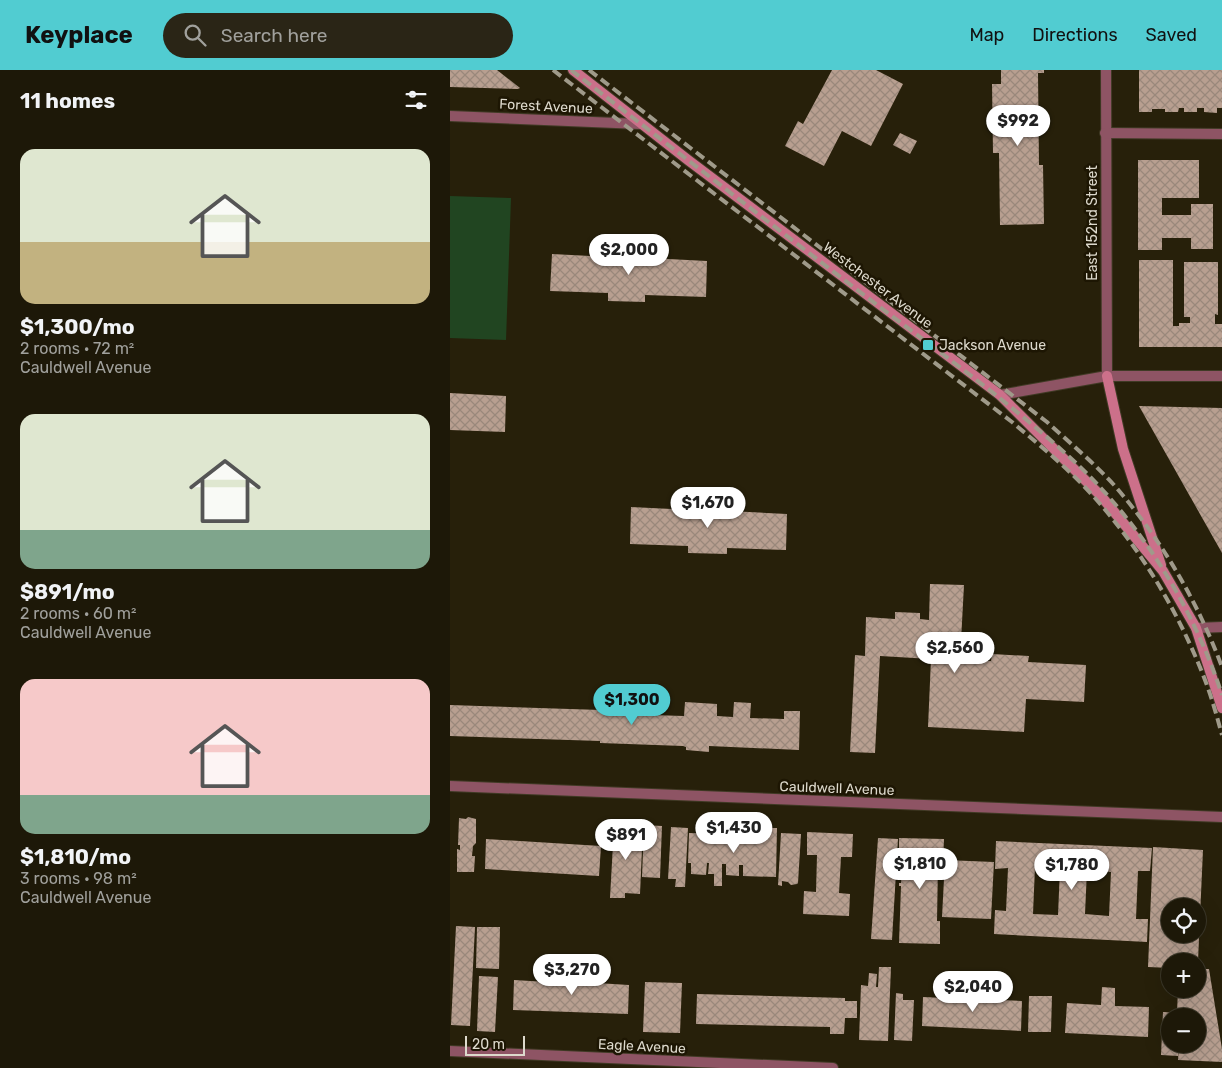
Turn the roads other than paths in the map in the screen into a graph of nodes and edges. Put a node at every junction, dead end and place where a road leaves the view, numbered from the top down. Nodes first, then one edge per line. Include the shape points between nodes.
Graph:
1 (573, 70) edge
2 (1106, 70) edge
3 (450, 116) edge
4 (640, 124) junction
5 (1106, 134) junction
6 (1222, 134) edge
7 (1107, 376) junction
8 (1222, 376) edge
9 (1000, 394) junction
10 (1163, 571) junction
11 (1222, 627) edge
12 (1196, 628) junction
13 (1222, 708) edge
14 (450, 786) edge
15 (1222, 817) edge
16 (450, 1051) edge
17 (832, 1068) edge

1 - 4 main road, Westchester Avenue
2 - 5 street, East 152nd Street
3 - 4 street, Forest Avenue
4 - 9 main road, Westchester Avenue
5 - 6 street
5 - 7 street, East 152nd Street
7 - 8 street
7 - 9 street
7 - 10 main road via 1123,449
9 - 10 main road, Westchester Avenue via 1101,496
10 - 12 main road, Westchester Avenue
11 - 12 street
12 - 13 main road, Westchester Avenue
14 - 15 street, Cauldwell Avenue
16 - 17 street, Eagle Avenue

